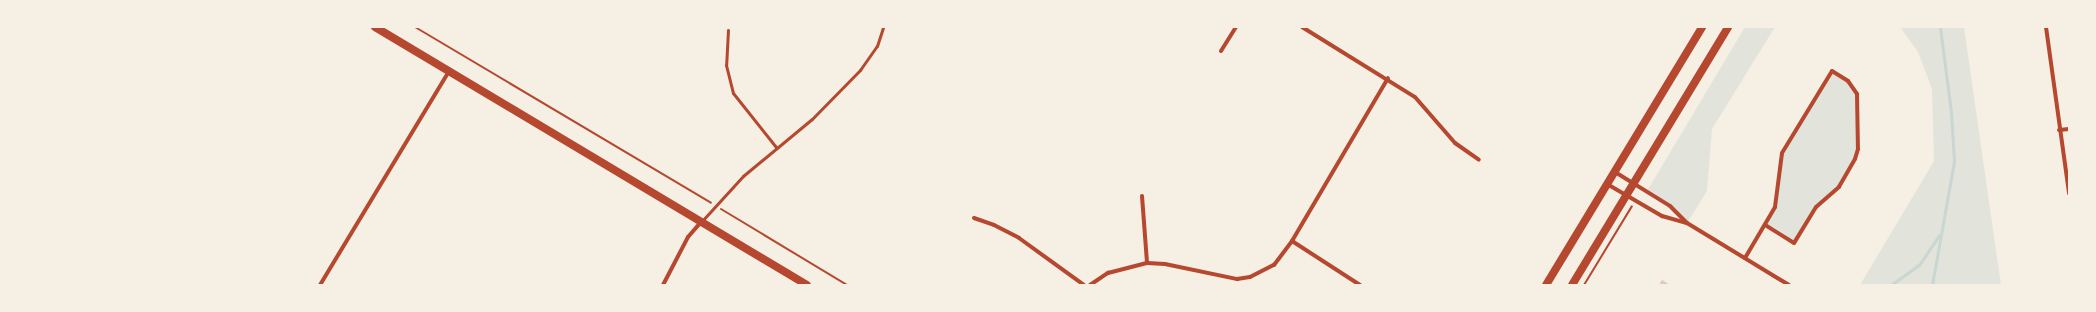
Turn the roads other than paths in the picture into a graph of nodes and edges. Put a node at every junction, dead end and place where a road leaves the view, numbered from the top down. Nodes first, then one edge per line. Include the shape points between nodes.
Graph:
1 (375, 27) edge
2 (883, 27) edge
3 (1236, 27) edge
4 (1302, 27) edge
5 (1702, 27) edge
6 (1728, 27) edge
7 (2046, 27) edge
8 (728, 30) dead end
9 (1221, 51) dead end
10 (449, 71) junction
11 (1388, 78) junction
12 (2069, 129) edge
13 (2059, 130) junction
14 (776, 147) junction
15 (1479, 160) dead end
16 (1614, 171) junction
17 (1633, 183) junction
18 (1606, 184) junction
19 (2069, 193) edge
20 (1626, 195) junction
21 (1142, 196) dead end
22 (974, 218) dead end
23 (701, 222) junction
24 (1687, 224) junction
25 (1765, 225) junction
26 (1292, 241) junction
27 (1745, 258) junction
28 (1147, 263) junction
29 (320, 285) edge
30 (663, 285) edge
31 (807, 285) edge
32 (1084, 285) edge
33 (1090, 285) edge
34 (1360, 285) edge
35 (1546, 285) edge
36 (1572, 285) edge
37 (1789, 285) edge

1 - 10 main road
2 - 14 lane via 877,46 860,70 812,119
3 - 9 street
4 - 11 street
5 - 16 main road
6 - 17 main road
7 - 13 street
8 - 14 lane via 726,65 733,93
10 - 23 main road
10 - 29 street
11 - 15 street via 1423,103 1455,143
11 - 26 street
12 - 13 street
13 - 19 street
14 - 23 lane via 744,176
16 - 17 street
16 - 18 main road
17 - 20 main road
17 - 24 street via 1675,210
18 - 20 street
18 - 35 main road
20 - 24 street via 1662,216
20 - 36 main road
21 - 28 street
22 - 32 street via 1019,238
23 - 30 street via 688,237
23 - 31 main road
24 - 27 street
25 - 25 street via 1775,207 1782,153 1832,71 1848,81 1857,94 1856,159 1839,187 1816,207 1794,243
25 - 27 street
26 - 28 street via 1274,265 1250,277 1224,278 1176,266
26 - 34 street
27 - 37 street
28 - 33 street via 1108,273

